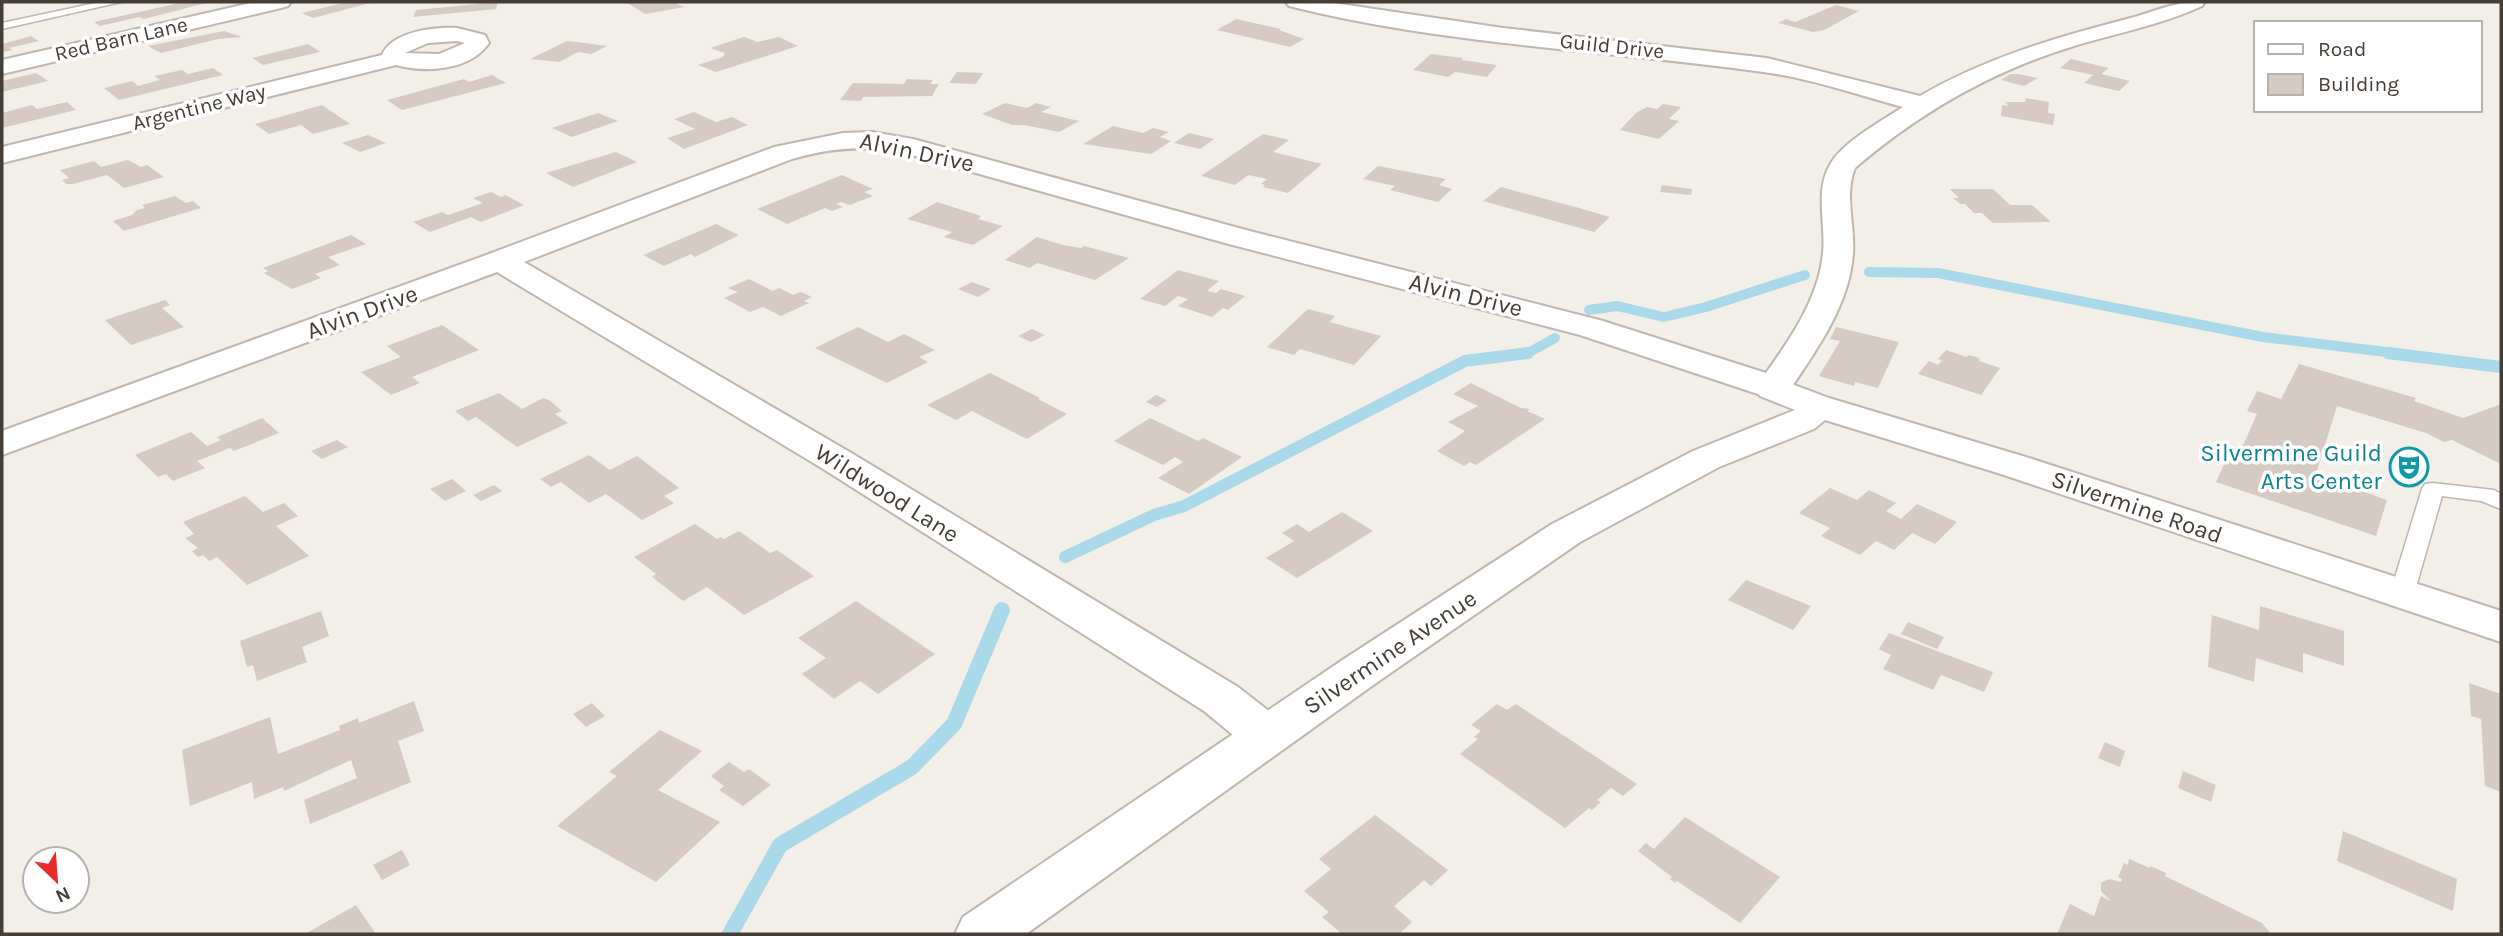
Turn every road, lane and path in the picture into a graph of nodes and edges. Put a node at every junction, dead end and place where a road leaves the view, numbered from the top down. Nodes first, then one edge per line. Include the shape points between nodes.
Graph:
1 (115, 2) edge
2 (281, 2) edge
3 (1296, 2) edge
4 (2195, 2) edge
5 (2, 26) edge
6 (396, 58) dead end
7 (2, 67) edge
8 (1926, 105) junction
9 (2, 155) edge
10 (500, 261) junction
11 (1773, 388) junction
12 (1816, 406) junction
13 (2, 444) edge
14 (2501, 502) edge
15 (2402, 594) junction
16 (2501, 627) edge
17 (1268, 736) junction
18 (983, 934) edge

1 - 5 lane
2 - 7 street, Red Barn Lane
3 - 8 street, Guild Drive via 1466,30 1757,63
4 - 8 street via 2157,18 2010,60
6 - 9 street, Argentine Way
8 - 11 street via 1843,164 1839,172 1838,254 1832,279 1808,332
10 - 11 street, Alvin Drive via 783,153 831,140 865,138 1528,310
10 - 13 street, Alvin Drive
10 - 17 street, Wildwood Lane via 839,462 1198,684
11 - 12 street, Silvermine Road
12 - 15 street, Silvermine Road via 1954,446
12 - 17 street, Silvermine Avenue via 1809,417 1694,465 1566,533
14 - 15 lane via 2486,495 2433,489
15 - 16 street, Silvermine Road
17 - 18 street, Silvermine Avenue

